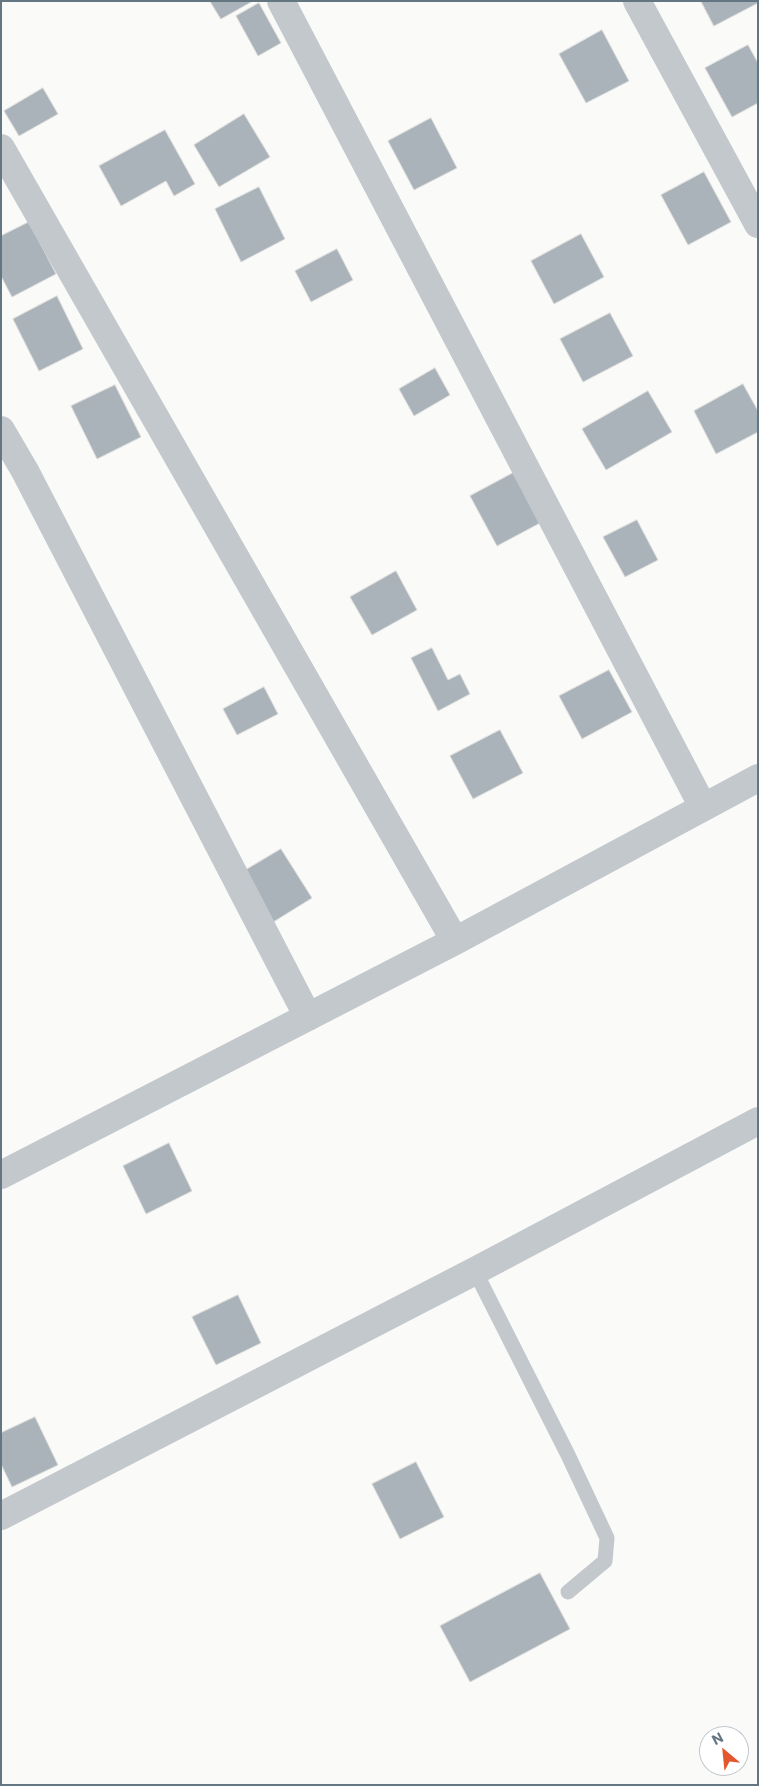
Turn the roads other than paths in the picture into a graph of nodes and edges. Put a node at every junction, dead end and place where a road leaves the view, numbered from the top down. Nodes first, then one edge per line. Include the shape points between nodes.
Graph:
1 (281, 1) edge
2 (637, 1) edge
3 (1, 148) edge
4 (758, 224) edge
5 (1, 430) edge
6 (758, 778) edge
7 (703, 807) junction
8 (455, 941) junction
9 (308, 1017) junction
10 (758, 1121) edge
11 (1, 1175) edge
12 (475, 1271) junction
13 (1, 1516) edge
14 (568, 1592) dead end

1 - 7 street
2 - 4 street
3 - 8 street
5 - 9 street
6 - 7 street
7 - 8 street
8 - 9 street
9 - 11 street
10 - 12 street
12 - 13 street
12 - 14 lane via 607,1538 605,1561

